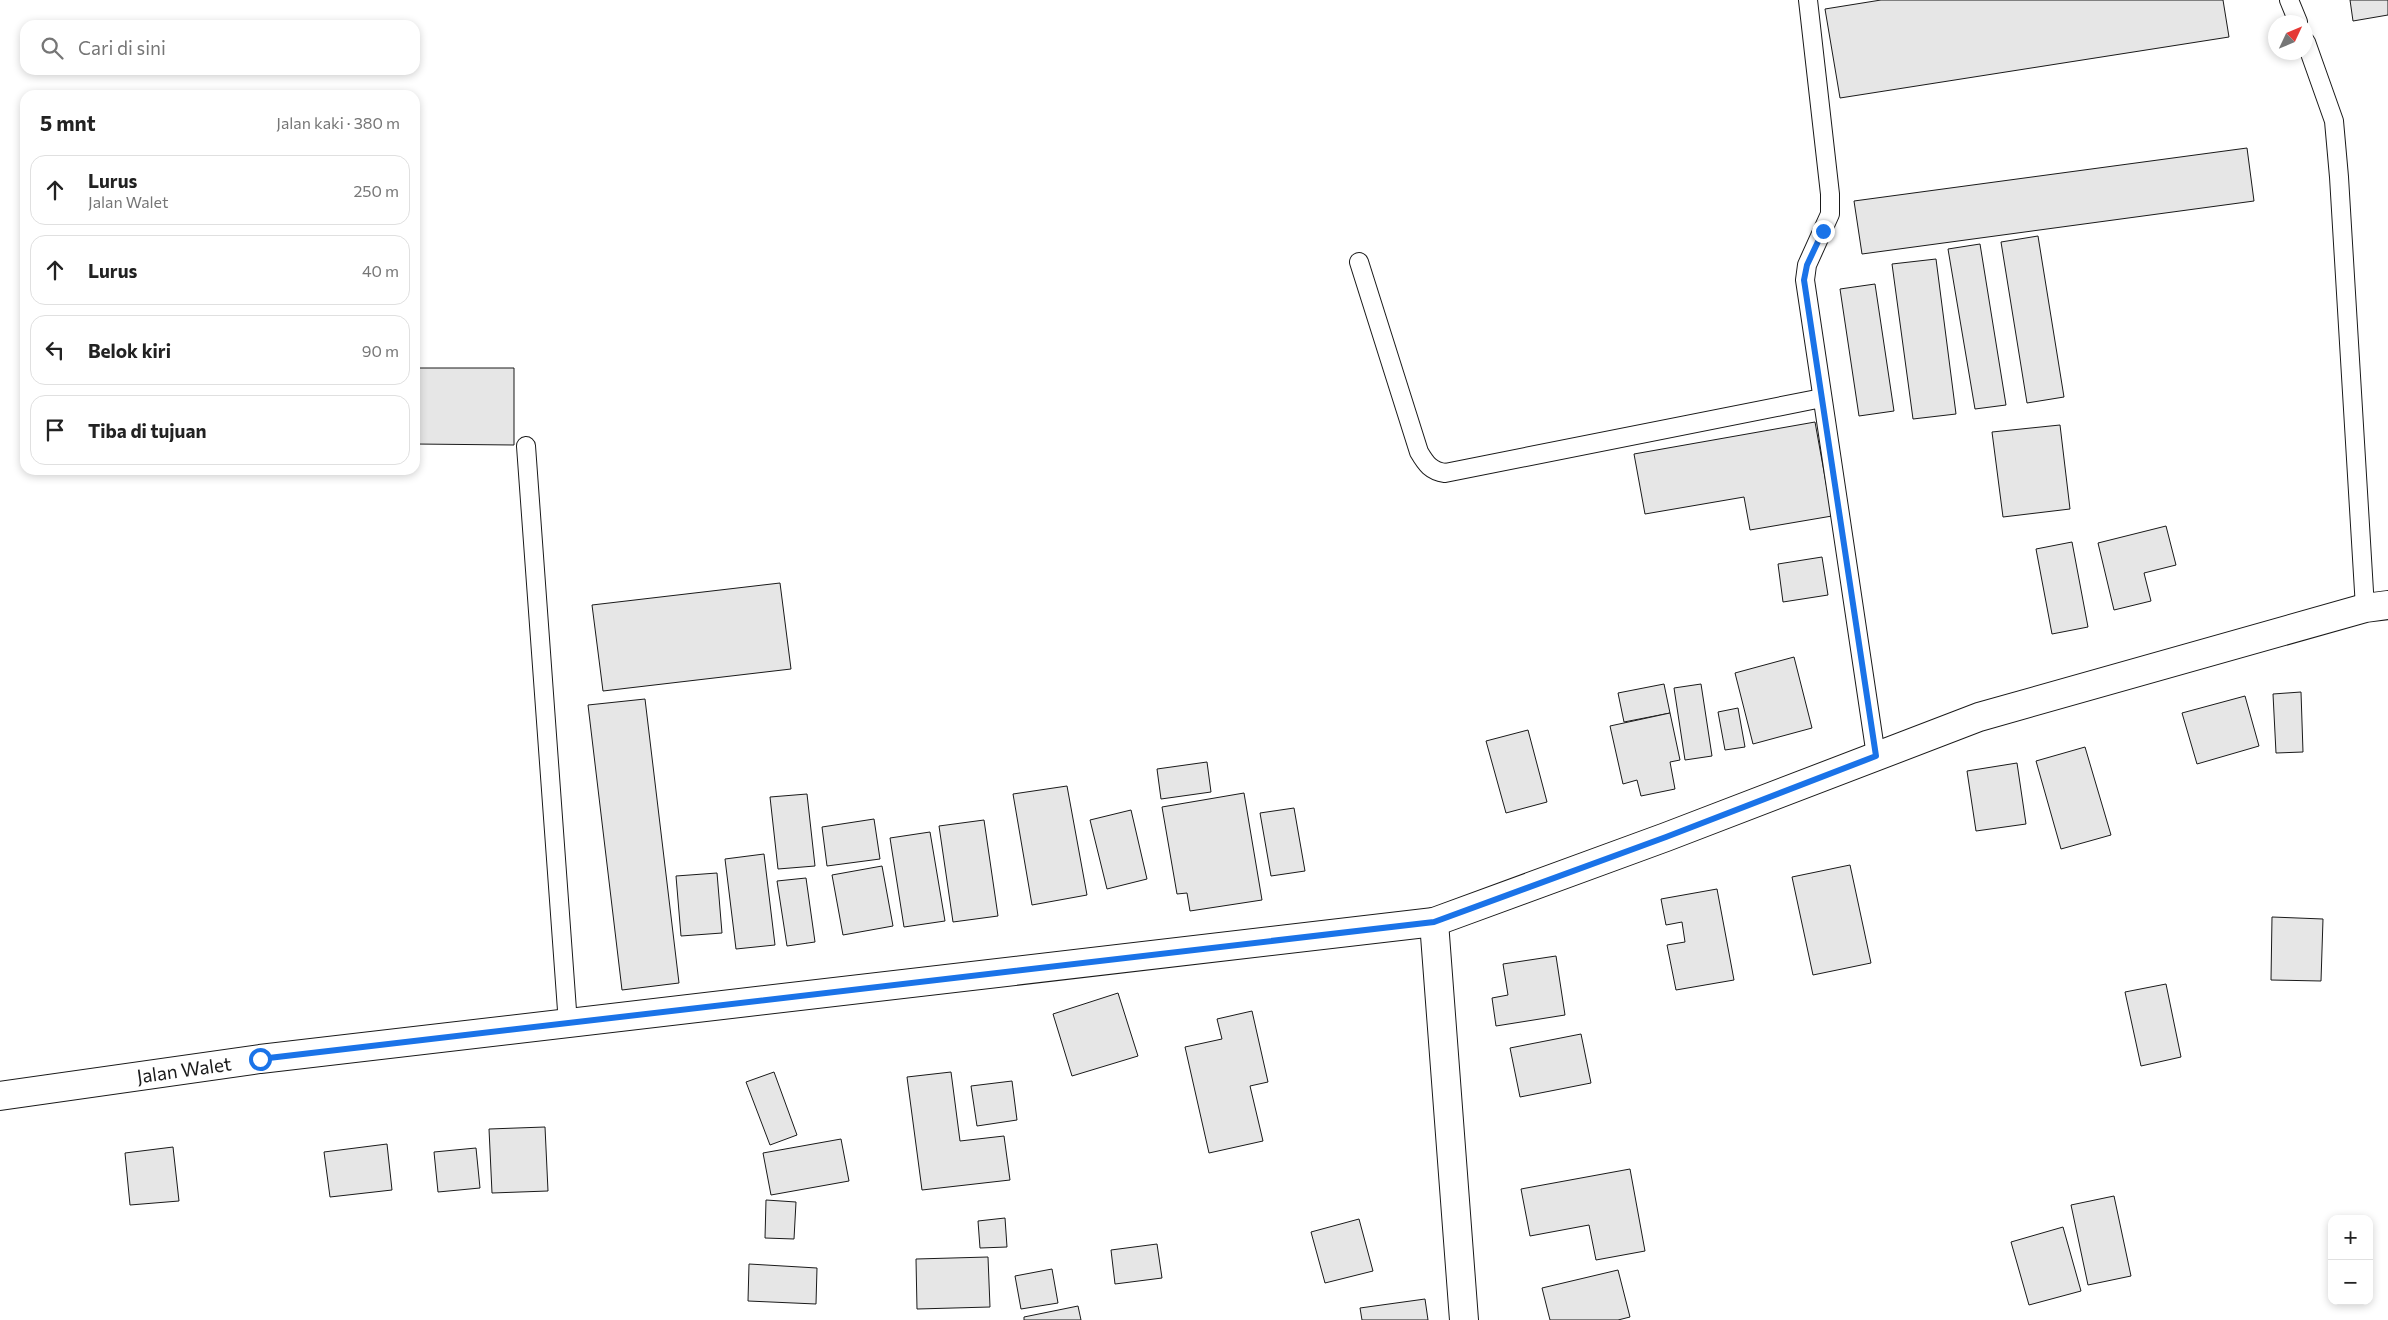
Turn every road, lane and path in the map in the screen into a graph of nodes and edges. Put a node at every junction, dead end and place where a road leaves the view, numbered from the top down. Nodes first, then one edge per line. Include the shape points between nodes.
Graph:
1 (1808, 0) edge
2 (2290, 0) edge
3 (2295, 15) edge
4 (2312, 60) edge
5 (1359, 262) dead end
6 (1822, 398) junction
7 (526, 446) dead end
8 (2376, 607) edge
9 (1876, 756) junction
10 (1434, 922) junction
11 (568, 1024) junction
12 (0, 1096) edge
13 (1464, 1320) edge

1 - 6 lane via 1830,194 1830,214 1807,265 1804,280
2 - 3 lane
4 - 8 lane via 2334,120
5 - 6 lane via 1419,452 1434,472 1445,474
6 - 9 lane
7 - 11 lane
8 - 9 street, Jalan Walet via 1979,717
9 - 10 street, Jalan Walet
10 - 11 street, Jalan Walet
10 - 13 street
11 - 12 street, Jalan Walet via 260,1059

